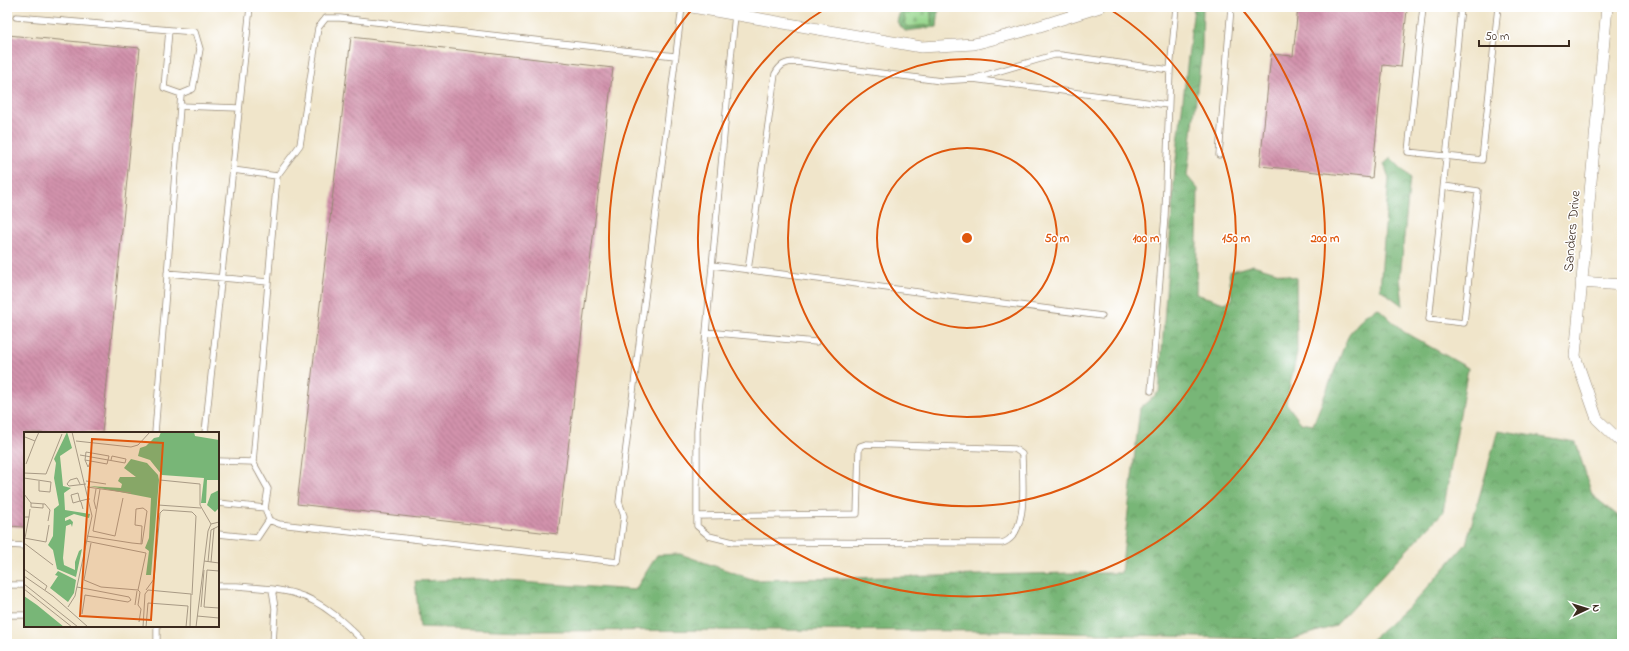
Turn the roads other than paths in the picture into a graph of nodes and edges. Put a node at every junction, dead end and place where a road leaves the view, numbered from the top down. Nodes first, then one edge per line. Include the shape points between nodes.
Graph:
1 (250, 7) edge
2 (682, 7) edge
3 (692, 7) edge
4 (1100, 7) edge
5 (1176, 7) edge
6 (1231, 7) edge
7 (1423, 7) edge
8 (1462, 7) edge
9 (1498, 7) edge
10 (1607, 7) edge
11 (1074, 11) edge
12 (735, 14) junction
13 (16, 17) dead end
14 (169, 30) junction
15 (675, 56) junction
16 (1170, 70) junction
17 (973, 78) junction
18 (181, 94) junction
19 (1168, 105) junction
20 (180, 106) junction
21 (239, 108) junction
22 (1219, 155) dead end
23 (1446, 157) junction
24 (233, 170) junction
25 (277, 176) junction
26 (1444, 186) junction
27 (712, 265) junction
28 (748, 270) junction
29 (167, 273) junction
30 (222, 278) junction
31 (268, 282) junction
32 (1581, 282) junction
33 (1622, 285) edge
34 (1102, 316) dead end
35 (706, 332) junction
36 (816, 342) dead end
37 (1151, 391) dead end
38 (155, 432) edge
39 (205, 432) edge
40 (1622, 443) edge
41 (219, 461) edge
42 (253, 462) junction
43 (219, 503) edge
44 (265, 508) junction
45 (697, 516) junction
46 (269, 520) junction
47 (219, 534) edge
48 (7, 545) edge
49 (24, 546) edge
50 (7, 585) edge
51 (24, 585) edge
52 (219, 586) edge
53 (272, 589) junction
54 (7, 615) edge
55 (24, 615) edge
56 (157, 627) edge
57 (157, 644) edge
58 (273, 644) edge
59 (366, 644) edge

1 - 21 lane
2 - 15 lane
3 - 12 street
4 - 11 street
5 - 16 lane
6 - 22 lane
7 - 23 lane via 1408,152
8 - 23 lane
9 - 23 lane via 1482,160
10 - 32 street, Sanders Drive
11 - 12 street via 1021,32 974,44 921,47
12 - 27 lane
13 - 14 lane
14 - 18 lane via 164,88
14 - 18 lane via 195,32 200,49 193,89
15 - 25 lane via 326,18 318,28 300,145
15 - 46 lane via 619,502 624,516 618,562 279,524
16 - 17 lane via 1054,55
16 - 19 lane
17 - 19 lane
17 - 28 lane via 940,81 796,62 789,62 778,68 775,74
18 - 20 lane
19 - 37 lane via 1165,215
20 - 21 lane
20 - 29 lane
21 - 24 lane
23 - 26 lane
24 - 25 lane
24 - 30 lane
25 - 31 lane
26 - 26 lane via 1429,319 1464,323 1478,191
27 - 28 lane
27 - 35 lane
28 - 34 lane
29 - 30 lane
29 - 38 lane
30 - 31 lane
30 - 39 lane
31 - 42 lane
32 - 33 street
32 - 40 street, Sanders Drive via 1575,356 1597,420
35 - 36 lane
35 - 45 lane via 697,431
41 - 42 lane
42 - 44 lane via 268,489
43 - 44 lane
44 - 46 lane
45 - 45 lane via 697,526 709,536 733,542 1002,543 1011,538 1020,522 1022,454 1015,449 866,444 859,449 857,514
46 - 47 lane via 257,538
48 - 49 lane
50 - 51 lane
52 - 53 lane
53 - 58 lane
53 - 59 lane via 297,594 319,605
54 - 55 lane
56 - 57 lane

